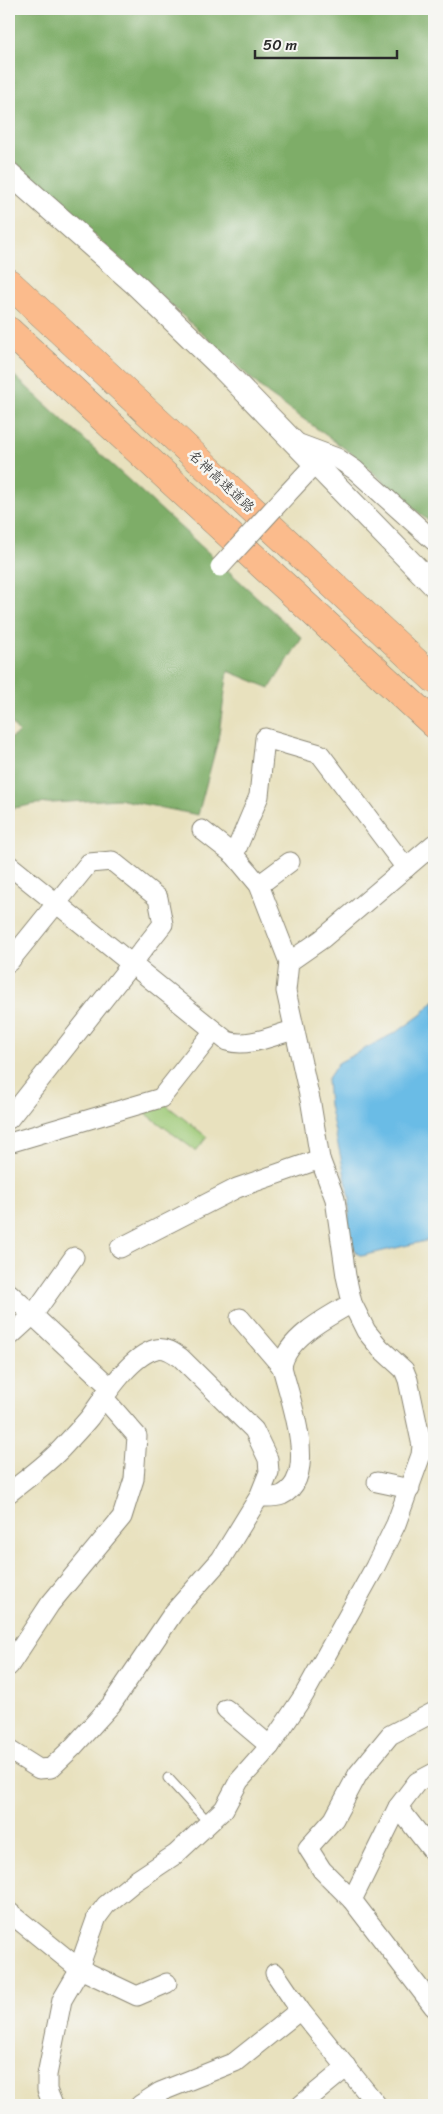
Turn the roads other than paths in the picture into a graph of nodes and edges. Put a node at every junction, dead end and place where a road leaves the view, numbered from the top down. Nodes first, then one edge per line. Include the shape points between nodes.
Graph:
1 (9, 173) edge
2 (9, 282) edge
3 (9, 330) edge
4 (294, 442) junction
5 (315, 464) junction
6 (434, 541) edge
7 (220, 567) dead end
8 (434, 586) edge
9 (434, 678) edge
10 (434, 724) edge
11 (202, 830) dead end
12 (434, 844) edge
13 (234, 855) junction
14 (290, 862) dead end
15 (9, 865) edge
16 (406, 868) junction
17 (259, 885) junction
18 (56, 903) junction
19 (9, 962) edge
20 (289, 962) junction
21 (132, 964) junction
22 (294, 1030) junction
23 (214, 1031) junction
24 (9, 1119) edge
25 (9, 1142) edge
26 (320, 1158) junction
27 (120, 1248) dead end
28 (74, 1257) dead end
29 (9, 1293) edge
30 (352, 1303) junction
31 (33, 1315) junction
32 (240, 1318) dead end
33 (9, 1337) edge
34 (282, 1367) junction
35 (106, 1392) junction
36 (377, 1482) dead end
37 (410, 1489) junction
38 (9, 1493) edge
39 (258, 1497) junction
40 (9, 1666) edge
41 (226, 1709) dead end
42 (434, 1712) edge
43 (270, 1746) junction
44 (9, 1750) edge
45 (434, 1773) edge
46 (168, 1778) dead end
47 (398, 1807) junction
48 (209, 1823) junction
49 (434, 1853) edge
50 (352, 1900) junction
51 (9, 1912) edge
52 (78, 1968) junction
53 (275, 1973) dead end
54 (167, 1983) dead end
55 (434, 2007) edge
56 (300, 2010) junction
57 (347, 2067) junction
58 (53, 2105) edge
59 (140, 2105) edge
60 (301, 2105) edge
61 (377, 2105) edge

1 - 4 street via 136,285
2 - 9 highway, 名神高速道路
3 - 10 highway
4 - 5 street
4 - 6 street via 337,458 355,470
5 - 7 street, bridge
5 - 8 street
11 - 13 street
12 - 16 street
13 - 16 street via 259,796 265,738 320,754
13 - 17 street
14 - 17 street
15 - 18 street
16 - 20 street via 322,939
17 - 20 street
18 - 19 street
18 - 21 street
18 - 21 street via 89,863 112,861 158,898 162,924
20 - 22 street via 286,991
21 - 23 street
21 - 24 street
22 - 23 street via 236,1044
22 - 26 street
23 - 25 street via 161,1098
26 - 27 street via 237,1188
26 - 30 street via 335,1199
28 - 31 street
29 - 31 street
30 - 34 street via 325,1318 299,1339 284,1357
30 - 37 street via 366,1332 404,1370 408,1380 422,1446
31 - 33 street
31 - 35 street
32 - 34 street
34 - 39 street via 301,1444 301,1465 294,1482 283,1494
35 - 38 street via 60,1450
35 - 39 street via 138,1360 157,1349 169,1350 254,1430 268,1459 269,1472
35 - 40 street via 137,1436 134,1479 122,1517 50,1604
36 - 37 street
37 - 43 street via 375,1567 304,1695
39 - 44 street via 221,1560 174,1612 111,1704 73,1747 51,1768 39,1769
41 - 43 street
42 - 50 street via 390,1735 358,1774 334,1819 308,1848 322,1870
43 - 48 street via 239,1781 224,1809
45 - 47 street via 417,1782
46 - 48 lane
47 - 49 street
47 - 50 street
48 - 52 street via 176,1854 106,1905 97,1917
50 - 55 street
51 - 52 street
52 - 54 street via 137,1996
52 - 58 street via 62,2000 46,2075
53 - 56 street
56 - 57 street
56 - 59 street via 236,2062 160,2092
57 - 60 street
57 - 61 street

